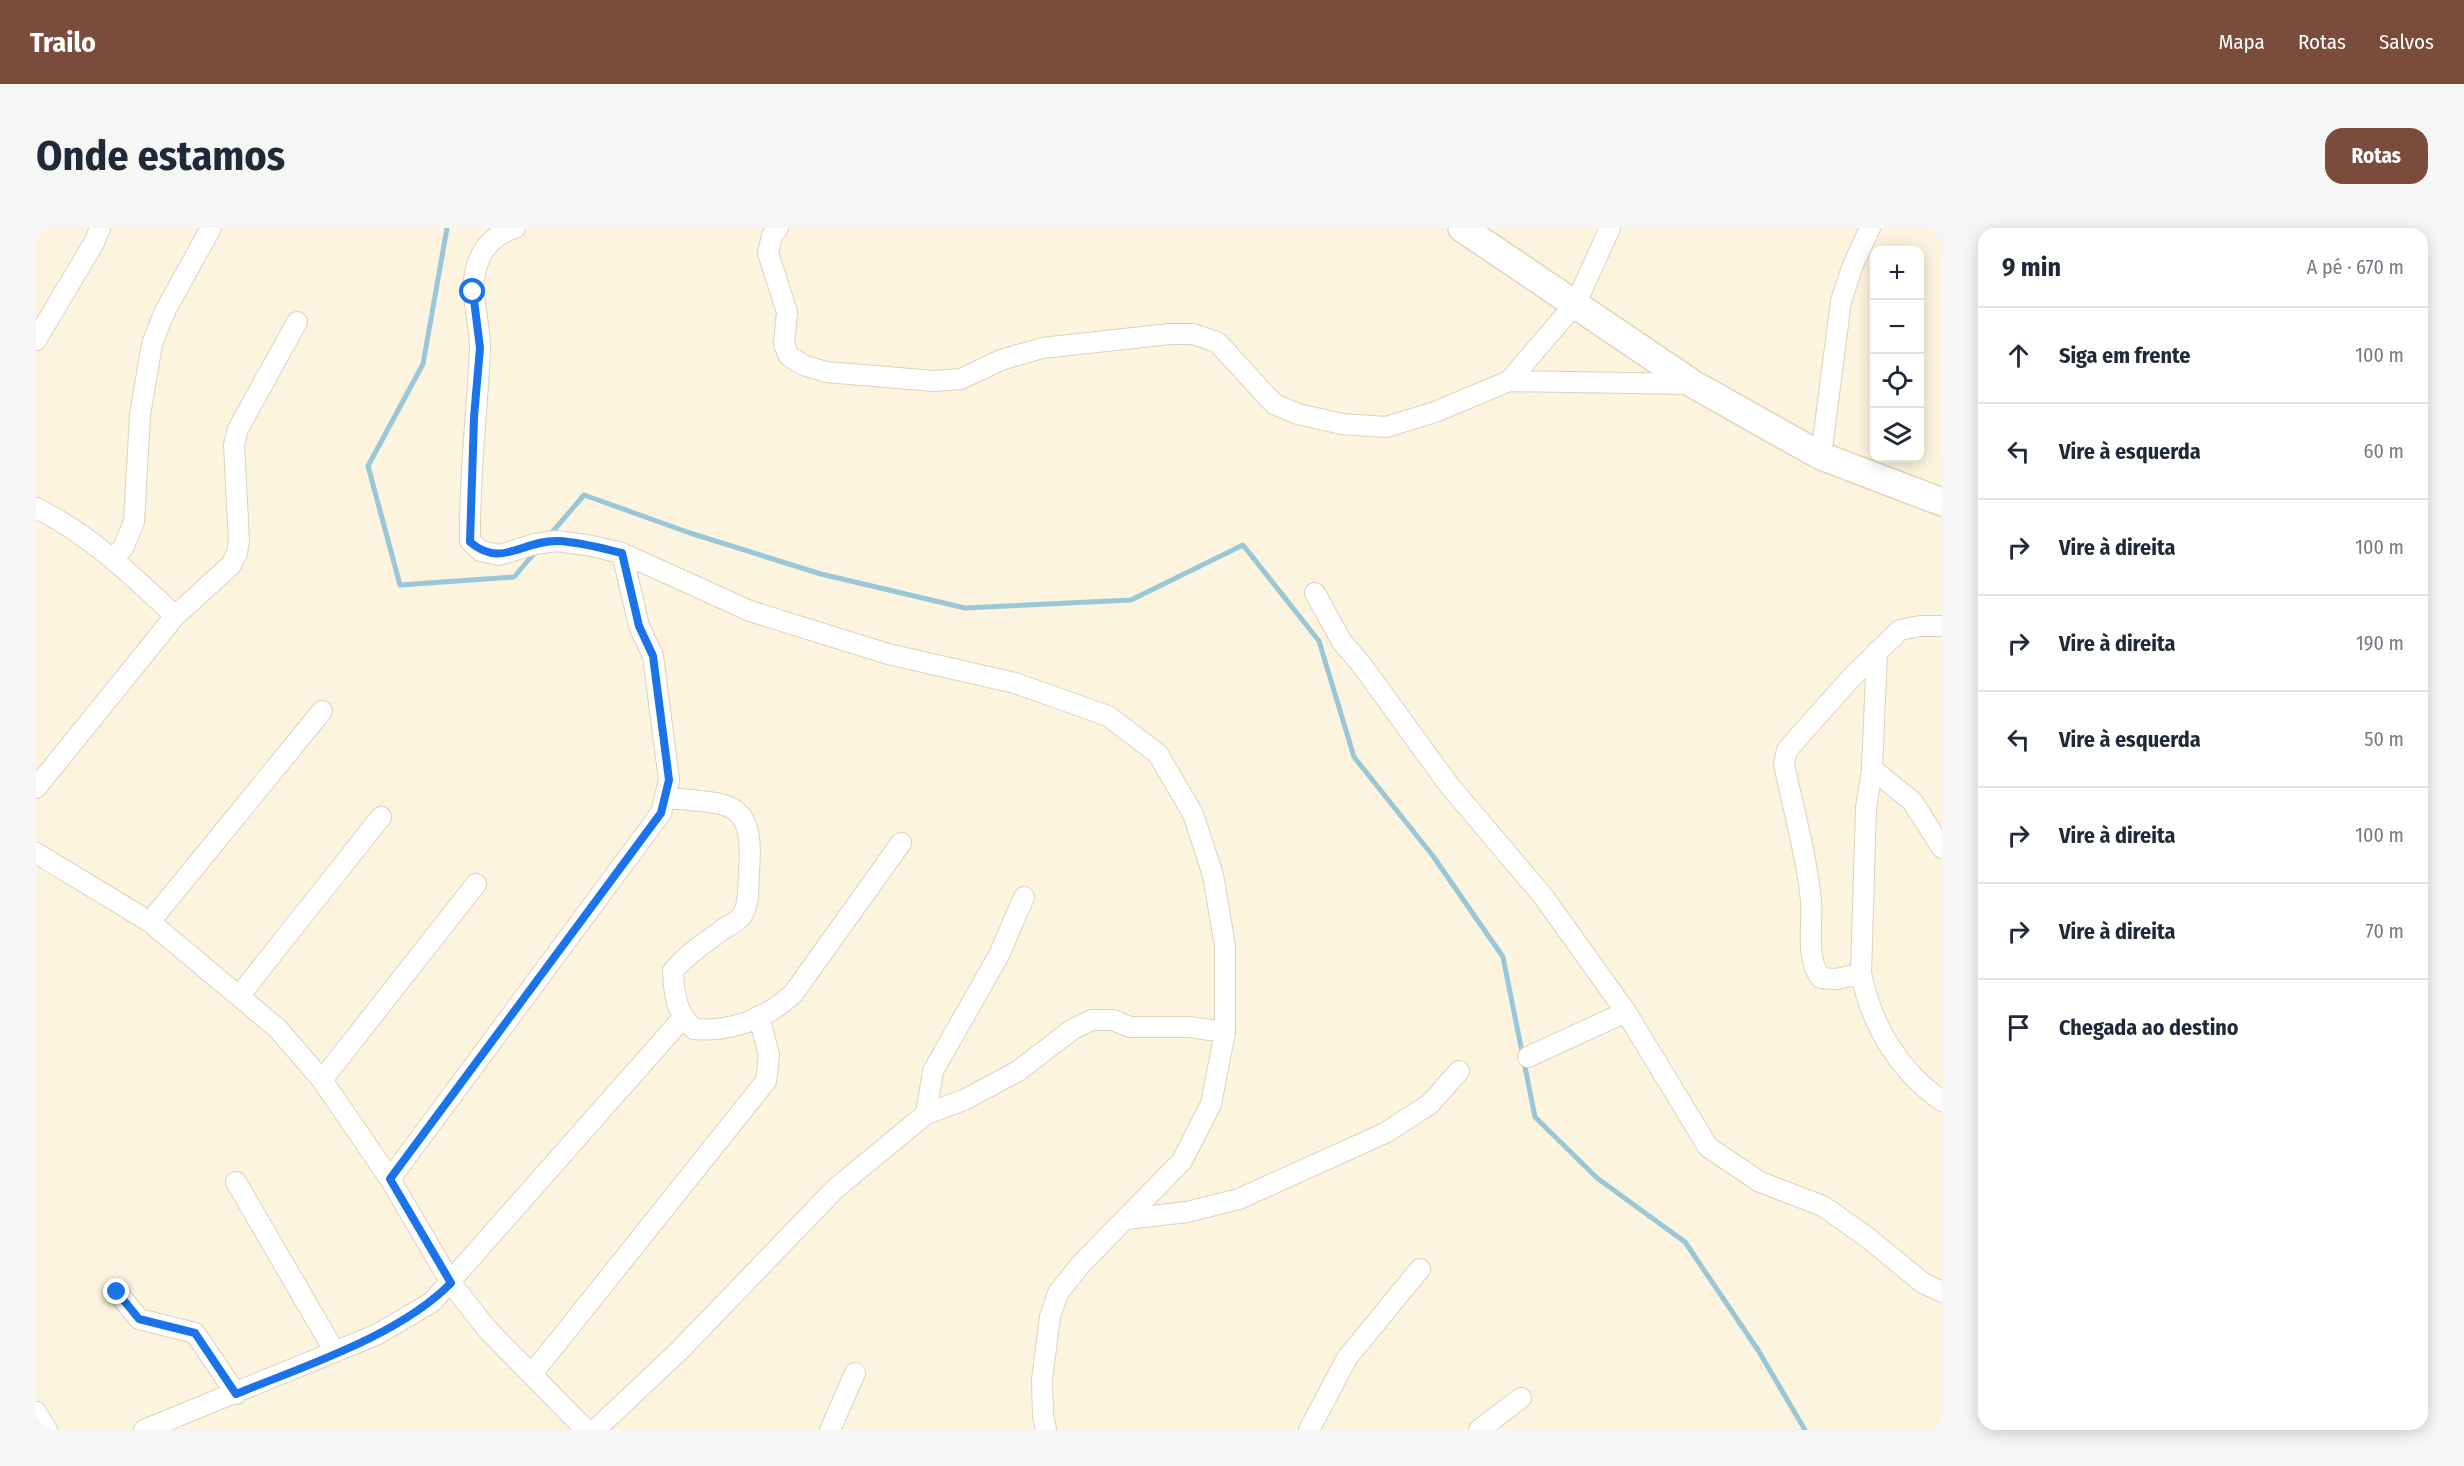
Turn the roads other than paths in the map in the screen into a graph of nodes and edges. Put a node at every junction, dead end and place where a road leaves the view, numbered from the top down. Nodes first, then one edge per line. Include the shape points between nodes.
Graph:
1 (100, 228) edge
2 (211, 228) edge
3 (515, 228) edge
4 (777, 228) edge
5 (1462, 228) edge
6 (1610, 228) edge
7 (1870, 228) edge
8 (1576, 303) junction
9 (297, 322) dead end
10 (36, 340) edge
11 (1509, 381) junction
12 (1693, 384) junction
13 (1821, 456) junction
14 (1942, 502) edge
15 (36, 507) edge
16 (622, 553) junction
17 (113, 559) junction
18 (1315, 593) dead end
19 (175, 616) junction
20 (1942, 626) edge
21 (1877, 651) junction
22 (322, 711) dead end
23 (1872, 769) junction
24 (36, 788) edge
25 (667, 798) junction
26 (381, 817) dead end
27 (901, 843) dead end
28 (1942, 848) edge
29 (36, 853) edge
30 (476, 884) dead end
31 (1024, 897) dead end
32 (150, 922) junction
33 (1861, 973) junction
34 (239, 996) junction
35 (1626, 1012) junction
36 (759, 1016) junction
37 (682, 1019) junction
38 (1224, 1032) junction
39 (1528, 1057) dead end
40 (1459, 1071) dead end
41 (322, 1080) junction
42 (1942, 1101) edge
43 (926, 1114) junction
44 (390, 1179) junction
45 (236, 1182) dead end
46 (1126, 1219) junction
47 (1420, 1269) dead end
48 (451, 1283) junction
49 (117, 1292) dead end
50 (1942, 1292) edge
51 (335, 1352) junction
52 (855, 1373) dead end
53 (532, 1374) junction
54 (236, 1394) junction
55 (1521, 1398) dead end
56 (36, 1412) edge
57 (46, 1430) edge
58 (144, 1430) edge
59 (586, 1430) edge
60 (595, 1430) edge
61 (830, 1430) edge
62 (1046, 1430) edge
63 (1309, 1430) edge
64 (1479, 1430) edge

1 - 10 street
2 - 17 street via 165,311 152,344 140,415 134,522 123,548
3 - 16 street via 489,242 478,261 473,292 480,348 470,542 481,551 499,555 556,541
4 - 11 street via 768,253 787,312 784,344 789,356 826,372 961,380 1017,354 1042,348 1193,334 1217,342 1274,404 1342,424 1386,428
5 - 8 street
6 - 8 street
7 - 13 street via 1841,301
8 - 11 street
8 - 12 street
9 - 19 street via 238,429 234,446 237,553 231,564
11 - 12 street
12 - 13 street
13 - 14 street
15 - 17 street
16 - 25 street via 639,626 653,656 669,780
16 - 38 street via 750,611 888,654 1015,683 1108,716 1158,754 1193,814 1213,875 1225,946
17 - 19 street
18 - 35 street via 1342,642 1449,785 1543,896
19 - 24 street
20 - 21 street via 1900,630
21 - 23 street
21 - 33 street via 1787,750 1784,764 1811,901 1810,934 1816,972 1821,978 1837,979
22 - 32 street
23 - 28 street via 1919,809
23 - 33 street via 1866,808
25 - 37 street via 718,803 735,810 748,823 752,842 747,905 741,917 684,957 673,971 674,995
25 - 44 street via 661,813
26 - 34 street
27 - 36 street via 793,993
29 - 32 street
30 - 41 street
31 - 43 street via 999,955 933,1071
32 - 34 street
33 - 42 street via 1892,1053 1920,1085
34 - 41 street via 277,1029
35 - 39 street
35 - 50 street via 1708,1147 1760,1182 1823,1206 1923,1283
36 - 37 street via 734,1028 712,1031 694,1029
36 - 53 street via 769,1055 766,1082
37 - 48 street
38 - 43 street via 1189,1027 1130,1027 1113,1020 1092,1020 1072,1029 1018,1071 964,1100
38 - 46 street via 1211,1104 1182,1161
40 - 46 street via 1430,1104 1385,1132 1239,1199 1187,1212
41 - 44 street
43 - 60 street via 835,1189 679,1352
44 - 48 street
45 - 51 street
46 - 62 street via 1081,1263 1058,1293 1050,1317 1042,1380
47 - 63 street via 1347,1358
48 - 51 street via 432,1302 378,1334
48 - 53 street via 487,1329
49 - 54 street via 139,1319 195,1333
51 - 54 street
52 - 61 street
53 - 59 street
54 - 58 street
55 - 64 street
56 - 57 street

